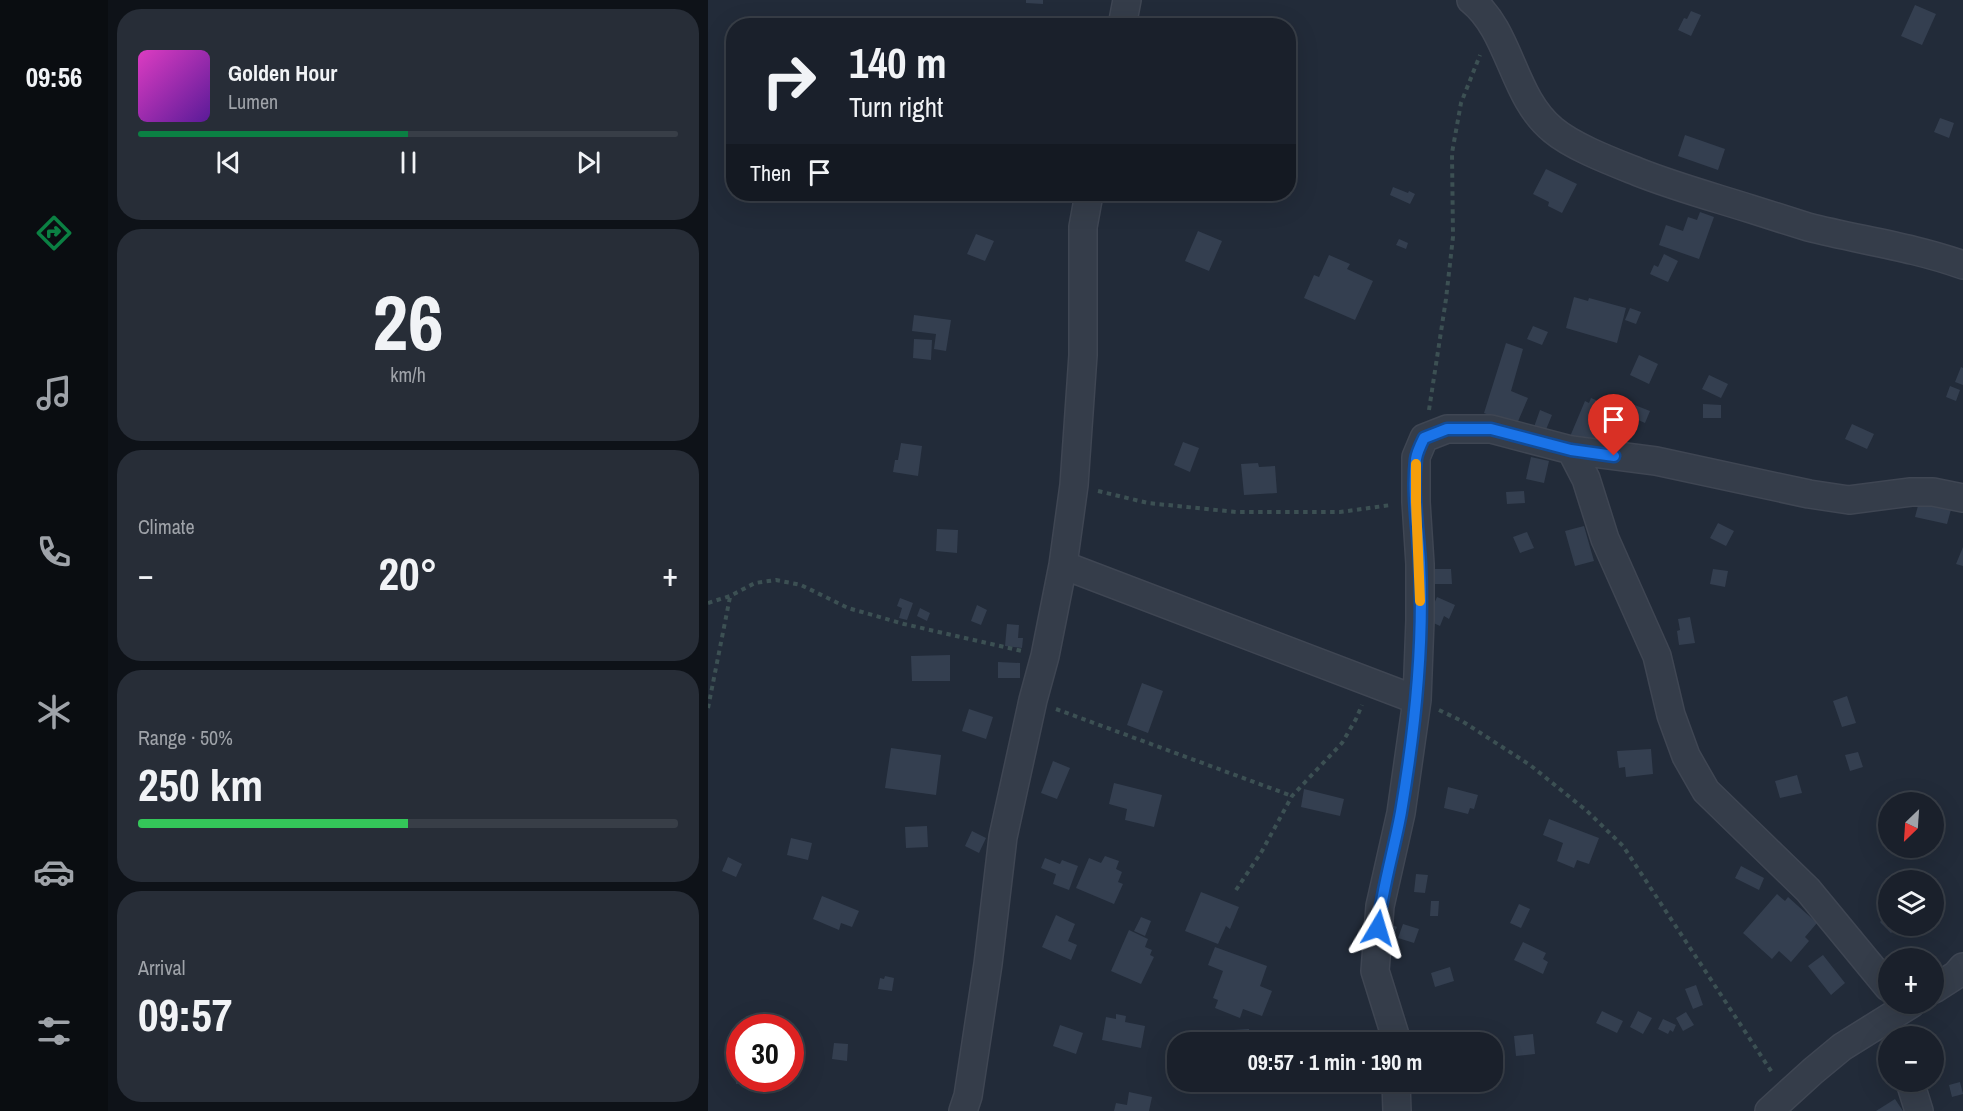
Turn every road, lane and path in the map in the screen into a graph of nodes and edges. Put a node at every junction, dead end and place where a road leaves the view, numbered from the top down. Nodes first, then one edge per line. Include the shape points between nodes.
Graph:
1 (1128, 0) edge
2 (1472, 0) edge
3 (1124, 18) edge
4 (1493, 25) junction
5 (1088, 201) edge
6 (1963, 265) edge
7 (1424, 438) junction
8 (1571, 450) junction
9 (1074, 485) junction
10 (1963, 498) edge
11 (1416, 502) junction
12 (1063, 565) junction
13 (730, 596) junction
14 (708, 603) edge
15 (1045, 656) junction
16 (1371, 682) junction
17 (1033, 700) junction
18 (1416, 700) junction
19 (708, 708) edge
20 (1292, 796) junction
21 (1236, 890) dead end
22 (1963, 967) edge
23 (1878, 975) edge
24 (1944, 983) edge
25 (1901, 1014) edge
26 (1394, 1032) edge
27 (1396, 1092) edge
28 (1913, 1092) edge
29 (1778, 1103) edge
30 (963, 1111) edge
31 (1397, 1111) edge
32 (1919, 1111) edge

1 - 3 street
2 - 4 street
4 - 6 street via 1542,121 1608,160 1677,187 1809,227 1915,250
4 - 7 path via 1461,103 1452,153 1453,237
5 - 9 street via 1083,227 1083,355
7 - 8 street via 1447,429 1491,429
7 - 11 street via 1416,457
8 - 10 street via 1656,461 1850,500 1911,492
8 - 23 street via 1657,656 1686,756 1706,791 1808,890
9 - 11 path via 1148,503 1236,512 1340,512
9 - 12 street
11 - 18 street via 1420,598
12 - 15 street
12 - 16 street
13 - 14 path
13 - 15 path via 755,583 776,580 801,585 848,608 893,621
13 - 19 path
15 - 17 street
16 - 18 street
16 - 20 path via 1342,743
17 - 20 path
17 - 30 street via 1003,837 988,964
18 - 26 street via 1401,813 1380,906 1375,971
18 - 29 path via 1462,721 1530,765 1623,846
20 - 21 path
22 - 24 street
25 - 29 street via 1842,1047
27 - 31 street
28 - 32 street

